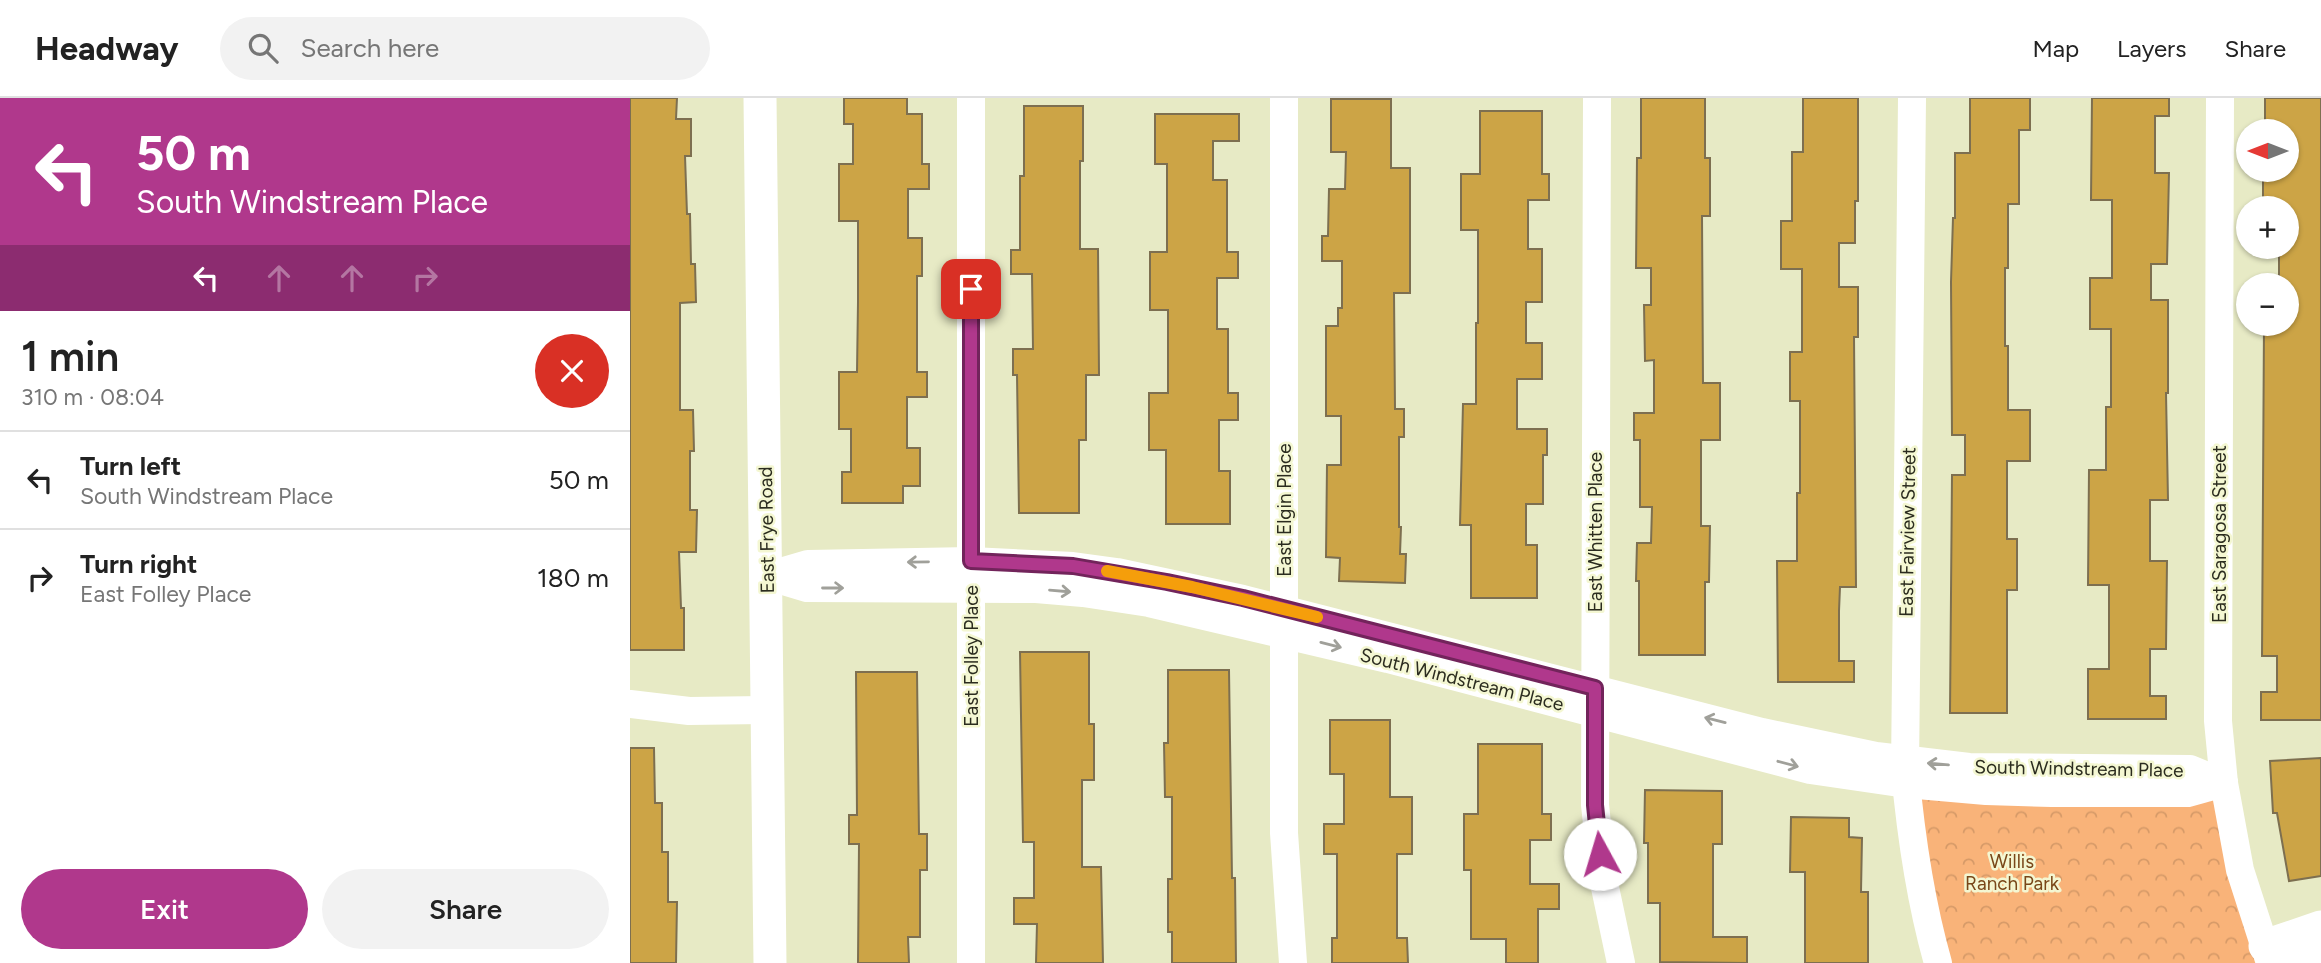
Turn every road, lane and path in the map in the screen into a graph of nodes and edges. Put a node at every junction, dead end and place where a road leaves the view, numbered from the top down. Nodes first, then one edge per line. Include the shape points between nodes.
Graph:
1 (760, 98) edge
2 (971, 98) edge
3 (1284, 98) edge
4 (1597, 98) edge
5 (1912, 98) edge
6 (2220, 98) edge
7 (971, 575) junction
8 (766, 576) junction
9 (1284, 621) junction
10 (1595, 701) junction
11 (630, 704) edge
12 (768, 710) junction
13 (1905, 772) junction
14 (2224, 783) junction
15 (2321, 927) edge
16 (2321, 953) edge
17 (2275, 957) edge
18 (771, 963) edge
19 (971, 963) edge
20 (1293, 963) edge
21 (1621, 963) edge
22 (1938, 963) edge

1 - 8 street, East Frye Road
2 - 7 street, East Folley Place
3 - 9 street, East Elgin Place
4 - 10 street, East Whitten Place
5 - 13 street, East Fairview Street
6 - 14 street, East Saragosa Street via 2218,721
7 - 8 street, South Windstream Place via 807,564
7 - 9 street, South Windstream Place via 1073,566 1117,572
7 - 19 street, East Folley Place
8 - 12 street, East Frye Road
9 - 10 street, South Windstream Place
9 - 20 street, East Elgin Place via 1284,833
10 - 13 street, South Windstream Place via 1811,770
10 - 21 street, East Whitten Place via 1596,817
11 - 12 street
12 - 18 street, East Frye Road
13 - 14 street, South Windstream Place via 1986,791 2188,793
13 - 22 street, East Fairview Street via 1910,836
14 - 17 street, East Saragosa Street via 2241,870
15 - 17 street
16 - 17 street

